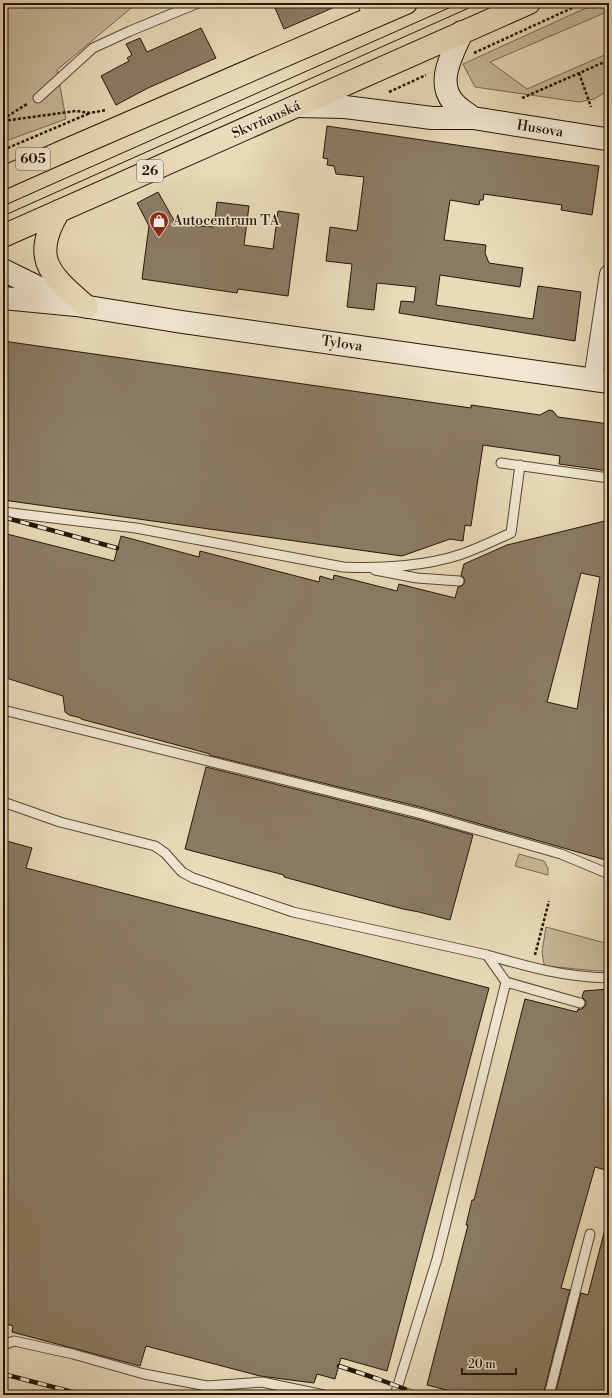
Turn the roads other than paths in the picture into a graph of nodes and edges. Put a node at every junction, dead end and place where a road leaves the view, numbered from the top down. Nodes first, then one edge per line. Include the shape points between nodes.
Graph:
1 (198, 3) edge
2 (406, 3) edge
3 (528, 4) edge
4 (370, 10) edge
5 (462, 32) junction
6 (38, 98) road end
7 (297, 106) junction
8 (473, 118) junction
9 (608, 137) edge
10 (64, 151) junction
11 (3, 167) edge
12 (3, 178) edge
13 (59, 211) junction
14 (3, 236) edge
15 (3, 270) edge
16 (609, 274) edge
17 (3, 298) edge
18 (82, 306) junction
19 (601, 381) edge
20 (501, 463) dead end
21 (520, 465) junction
22 (609, 478) edge
23 (3, 512) edge
24 (364, 568) junction
25 (459, 581) dead end
26 (3, 710) edge
27 (3, 802) edge
28 (609, 874) edge
29 (487, 955) junction
30 (609, 978) edge
31 (506, 982) junction
32 (580, 1003) dead end
33 (590, 1234) dead end
34 (3, 1345) edge
35 (324, 1395) edge
36 (395, 1395) edge
37 (549, 1395) edge

1 - 6 lane via 93,48
2 - 4 main road
3 - 5 main road, Skvrňanská / 26
4 - 10 main road
5 - 7 main road, Skvrňanská / 26
5 - 8 street via 445,75 446,92 456,106
7 - 8 street, Husova via 345,107 432,118
7 - 13 main road, Skvrňanská / 26
8 - 9 street, Husova
10 - 11 main road, 605
10 - 12 main road
13 - 14 main road, Skvrňanská / 26
13 - 18 main road via 47,234 46,258 50,270 59,282
15 - 18 street, Tylova
16 - 19 street
17 - 18 street, Tylova
18 - 19 street, Tylova
20 - 21 lane
21 - 22 lane
21 - 24 lane via 511,533 462,554 420,564
23 - 24 lane via 136,528 343,567
24 - 25 lane via 417,578
26 - 28 lane via 422,814 561,854
27 - 29 lane via 60,822 155,846 182,872 193,878 293,912
29 - 30 lane via 547,972 586,978
29 - 31 lane
31 - 32 lane
31 - 36 lane via 437,1258
33 - 37 lane
34 - 35 lane via 14,1340 144,1374 207,1386 262,1382

